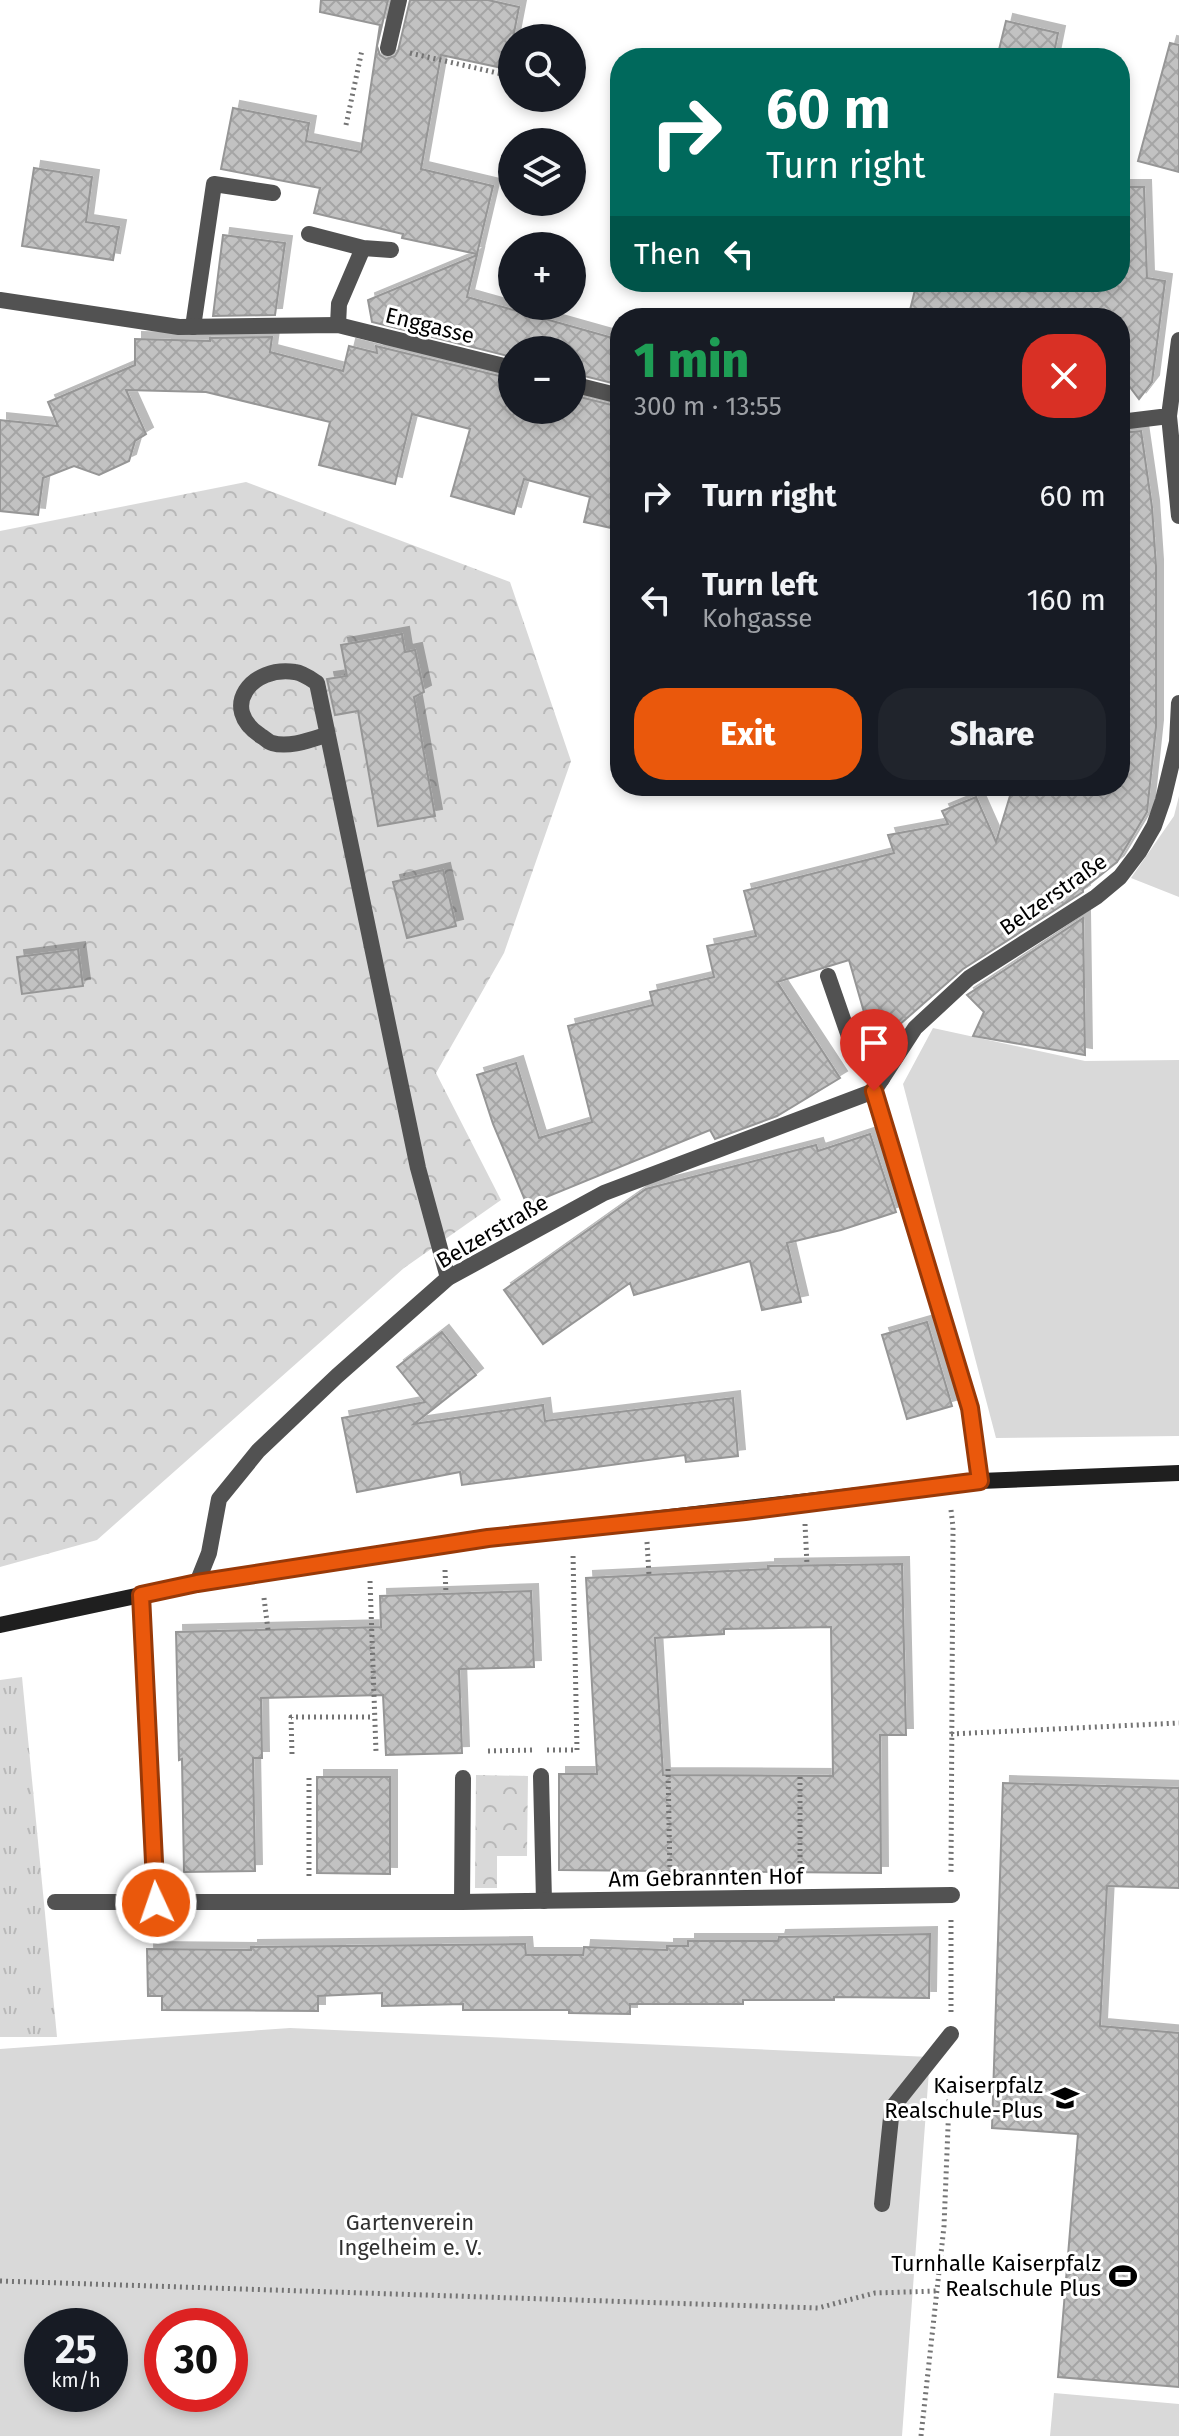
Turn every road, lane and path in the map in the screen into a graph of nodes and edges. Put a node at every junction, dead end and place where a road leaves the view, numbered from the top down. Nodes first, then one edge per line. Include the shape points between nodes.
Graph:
1 (399, 0) edge
2 (388, 48) junction
3 (498, 73) edge
4 (346, 125) dead end
5 (273, 193) dead end
6 (309, 234) dead end
7 (363, 248) junction
8 (391, 250) dead end
9 (0, 300) edge
10 (338, 325) junction
11 (193, 327) junction
12 (1179, 340) edge
13 (498, 365) edge
14 (586, 388) edge
15 (610, 394) edge
16 (1169, 416) junction
17 (1130, 421) edge
18 (1179, 516) edge
19 (1179, 703) edge
20 (326, 735) junction
21 (828, 976) dead end
22 (878, 1085) junction
23 (448, 1278) junction
24 (1179, 1473) edge
25 (980, 1481) junction
26 (948, 1485) junction
27 (804, 1503) junction
28 (572, 1529) junction
29 (369, 1556) junction
30 (807, 1565) dead end
31 (197, 1583) junction
32 (141, 1595) junction
33 (0, 1625) edge
34 (374, 1717) junction
35 (1179, 1723) edge
36 (951, 1734) junction
37 (488, 1751) dead end
38 (376, 1752) dead end
39 (292, 1754) dead end
40 (668, 1769) dead end
41 (541, 1776) dead end
42 (800, 1777) dead end
43 (309, 1778) dead end
44 (463, 1778) dead end
45 (952, 1895) junction
46 (800, 1897) junction
47 (670, 1900) junction
48 (544, 1901) junction
49 (55, 1902) dead end
50 (309, 1902) junction
51 (462, 1902) junction
52 (156, 1903) junction
53 (951, 2034) junction
54 (882, 2204) dead end
55 (0, 2281) edge
56 (937, 2291) junction
57 (921, 2436) edge

1 - 2 street
2 - 3 path
2 - 4 path via 363,43
5 - 11 street via 214,184
6 - 7 street
7 - 8 street
7 - 10 street via 339,304
9 - 11 street, Enggasse
10 - 11 street, Enggasse
10 - 13 street, Enggasse
12 - 16 street
14 - 15 street
16 - 17 street
16 - 18 street
19 - 22 street, Belzerstraße via 1177,742 1163,800 1154,826 1120,877 969,978 915,1028
20 - 20 street via 317,683 298,672 275,671 252,681 242,696 242,715 250,729 272,743 298,744
20 - 23 street via 418,1168
21 - 22 street via 853,1048
22 - 23 street, Belzerstraße via 604,1193
22 - 25 street via 970,1408
23 - 31 street, Belzerstraße via 258,1451 219,1499 209,1553
24 - 25 main road
25 - 26 main road
26 - 27 main road
26 - 36 path via 953,1527
27 - 28 main road
27 - 30 path
28 - 29 main road
28 - 37 path via 577,1750
29 - 31 main road
29 - 34 path
31 - 32 main road
32 - 33 main road
32 - 52 street
34 - 38 path
34 - 39 path via 291,1717
35 - 36 path
36 - 45 path
40 - 47 path
41 - 48 street
42 - 46 path
43 - 50 path
44 - 51 street
45 - 46 street, Am Gebrannten Hof
45 - 53 path
46 - 47 street, Am Gebrannten Hof
47 - 48 street, Am Gebrannten Hof
48 - 51 street, Am Gebrannten Hof
49 - 52 street, Am Gebrannten Hof
50 - 51 street, Am Gebrannten Hof
50 - 52 street, Am Gebrannten Hof
53 - 54 street via 892,2108
53 - 56 path
55 - 56 path via 818,2308 875,2293
56 - 57 path

